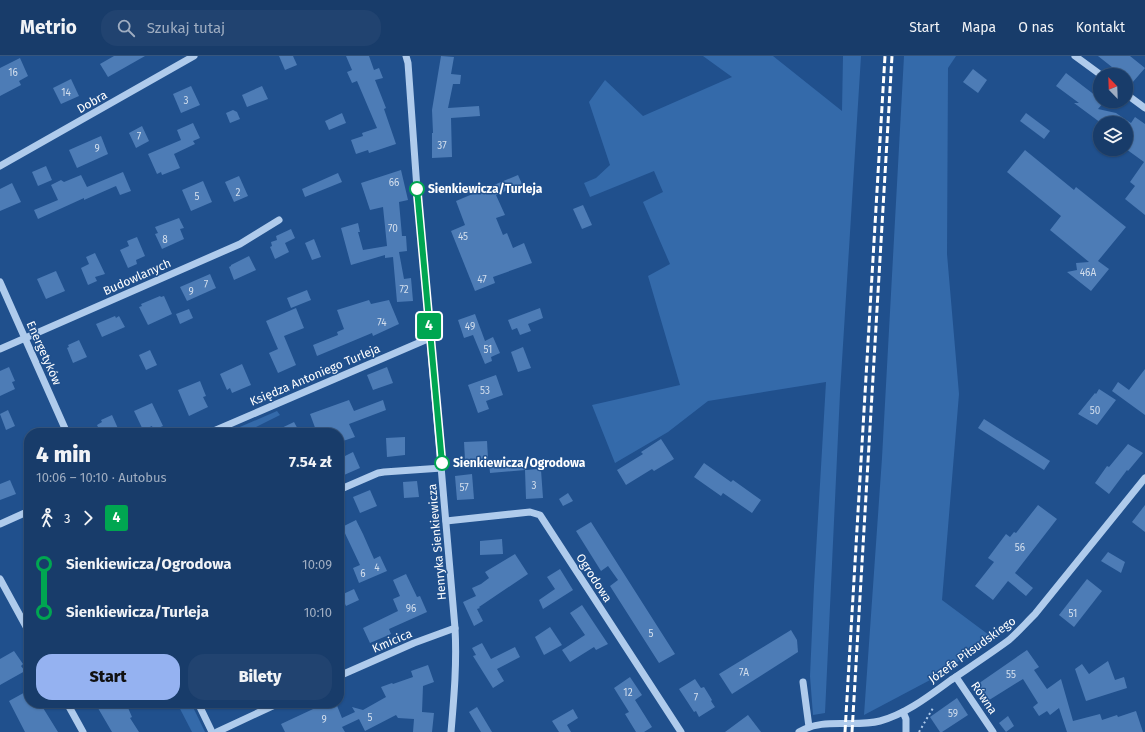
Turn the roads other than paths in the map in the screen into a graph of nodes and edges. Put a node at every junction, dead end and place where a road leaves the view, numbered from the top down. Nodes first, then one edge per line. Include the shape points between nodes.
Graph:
1 (194, 56) edge
2 (414, 56) edge
3 (1075, 56) edge
4 (407, 60) edge
5 (1093, 70) edge
6 (1133, 99) edge
7 (1145, 108) edge
8 (0, 166) edge
9 (279, 220) dead end
10 (0, 282) edge
11 (25, 338) junction
12 (430, 338) junction
13 (0, 349) edge
14 (65, 428) edge
15 (221, 428) edge
16 (442, 468) junction
17 (1145, 478) edge
18 (344, 488) edge
19 (24, 513) edge
20 (446, 521) junction
21 (0, 524) edge
22 (0, 579) edge
23 (24, 623) edge
24 (455, 628) junction
25 (344, 674) edge
26 (956, 677) junction
27 (803, 682) dead end
28 (70, 708) edge
29 (200, 708) edge
30 (268, 708) edge
31 (903, 712) junction
32 (809, 728) junction
33 (83, 732) edge
34 (212, 732) edge
35 (217, 732) edge
36 (451, 732) edge
37 (681, 732) edge
38 (799, 732) edge
39 (906, 732) edge
40 (993, 732) edge

1 - 8 street, Dobra
2 - 4 street, Henryka Sienkiewicza
3 - 5 street
4 - 12 street, Henryka Sienkiewicza
6 - 7 street
9 - 11 street, Budowlanych via 240,244
10 - 11 street, Energetyków
11 - 13 street, Budowlanych
11 - 14 street, Energetyków
12 - 15 street, Księdza Antoniego Turleja
12 - 16 street, Henryka Sienkiewicza
16 - 18 street via 378,473
16 - 20 street, Henryka Sienkiewicza
17 - 26 street, Józefa Piłsudskiego via 1035,614 1008,640
19 - 21 street
20 - 24 street, Henryka Sienkiewicza
20 - 37 street, Ogrodowa via 530,512 540,516
22 - 23 street
24 - 25 street, Kmicica
24 - 36 street, Henryka Sienkiewicza via 457,651
26 - 31 street, Józefa Piłsudskiego
26 - 40 street, Równa
27 - 32 street
28 - 33 street
29 - 34 street
30 - 35 street
31 - 32 street, Józefa Piłsudskiego via 870,723 816,725
31 - 39 street
32 - 38 street, Józefa Piłsudskiego

